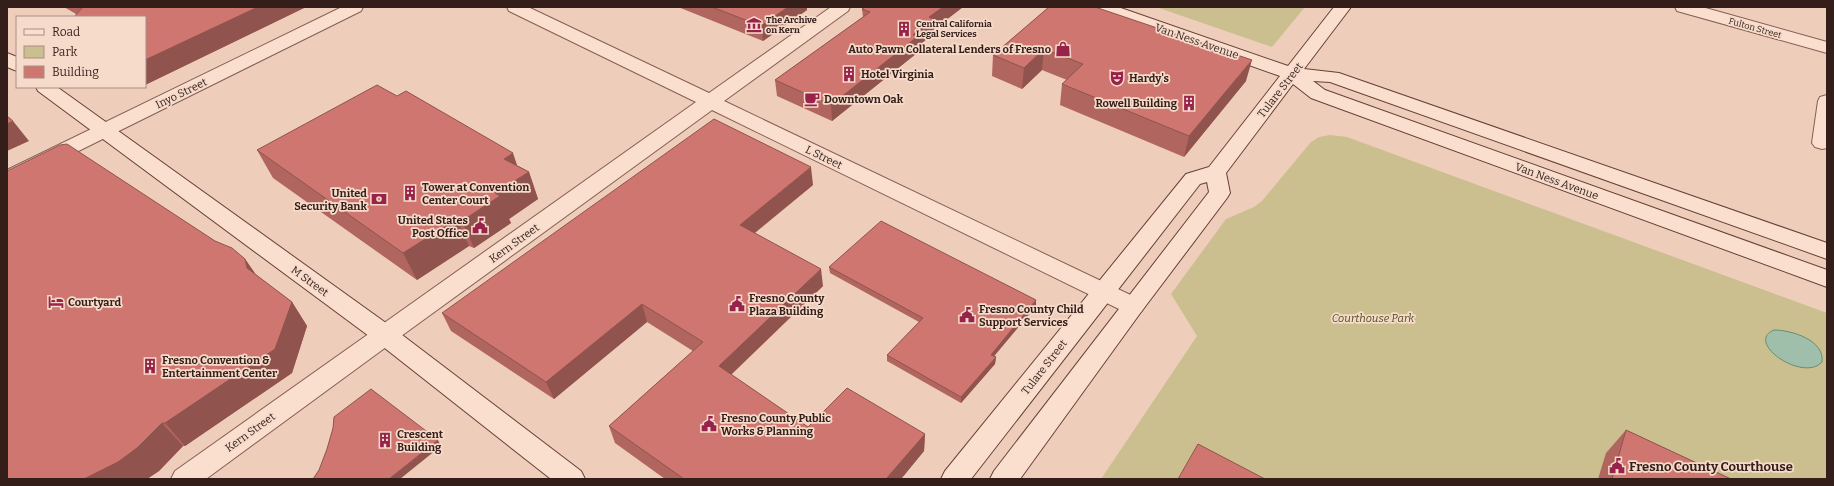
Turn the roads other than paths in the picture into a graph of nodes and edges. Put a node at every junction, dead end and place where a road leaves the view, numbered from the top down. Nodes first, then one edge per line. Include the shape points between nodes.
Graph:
1 (355, 7) edge
2 (515, 7) edge
3 (842, 7) edge
4 (1102, 7) edge
5 (1343, 7) edge
6 (1684, 7) edge
7 (1827, 48) edge
8 (7, 58) edge
9 (16, 65) edge
10 (1292, 74) junction
11 (46, 88) edge
12 (1827, 101) edge
13 (710, 102) junction
14 (104, 131) junction
15 (1439, 139) junction
16 (1822, 143) dead end
17 (1216, 172) junction
18 (1609, 173) junction
19 (7, 178) edge
20 (1827, 251) edge
21 (1827, 279) edge
22 (1104, 292) junction
23 (1133, 306) junction
24 (385, 335) junction
25 (185, 479) edge
26 (571, 479) edge
27 (955, 479) edge
28 (1004, 479) edge

1 - 14 main road, Inyo Street
2 - 13 main road, L Street
3 - 13 main road, Kern Street
4 - 10 main road, Van Ness Avenue
5 - 10 main road, Tulare Street
6 - 7 main road, Fulton Street
8 - 9 main road
10 - 15 main road, Van Ness Avenue via 1318,94
10 - 17 main road, Tulare Street
10 - 18 main road, Van Ness Avenue via 1332,77
11 - 14 main road, M Street
12 - 16 main road
13 - 22 main road, L Street
13 - 24 main road, Kern Street
14 - 19 main road, Inyo Street
14 - 24 main road, M Street
15 - 18 main road via 1529,158 1577,176 1600,177
15 - 21 main road, Van Ness Avenue
17 - 22 main road, Tulare Street via 1193,179
17 - 23 main road via 1220,193
18 - 20 main road, Van Ness Avenue
22 - 23 main road, L Street
22 - 27 main road, Tulare Street
23 - 28 main road
24 - 25 main road, Kern Street
24 - 26 main road, M Street

